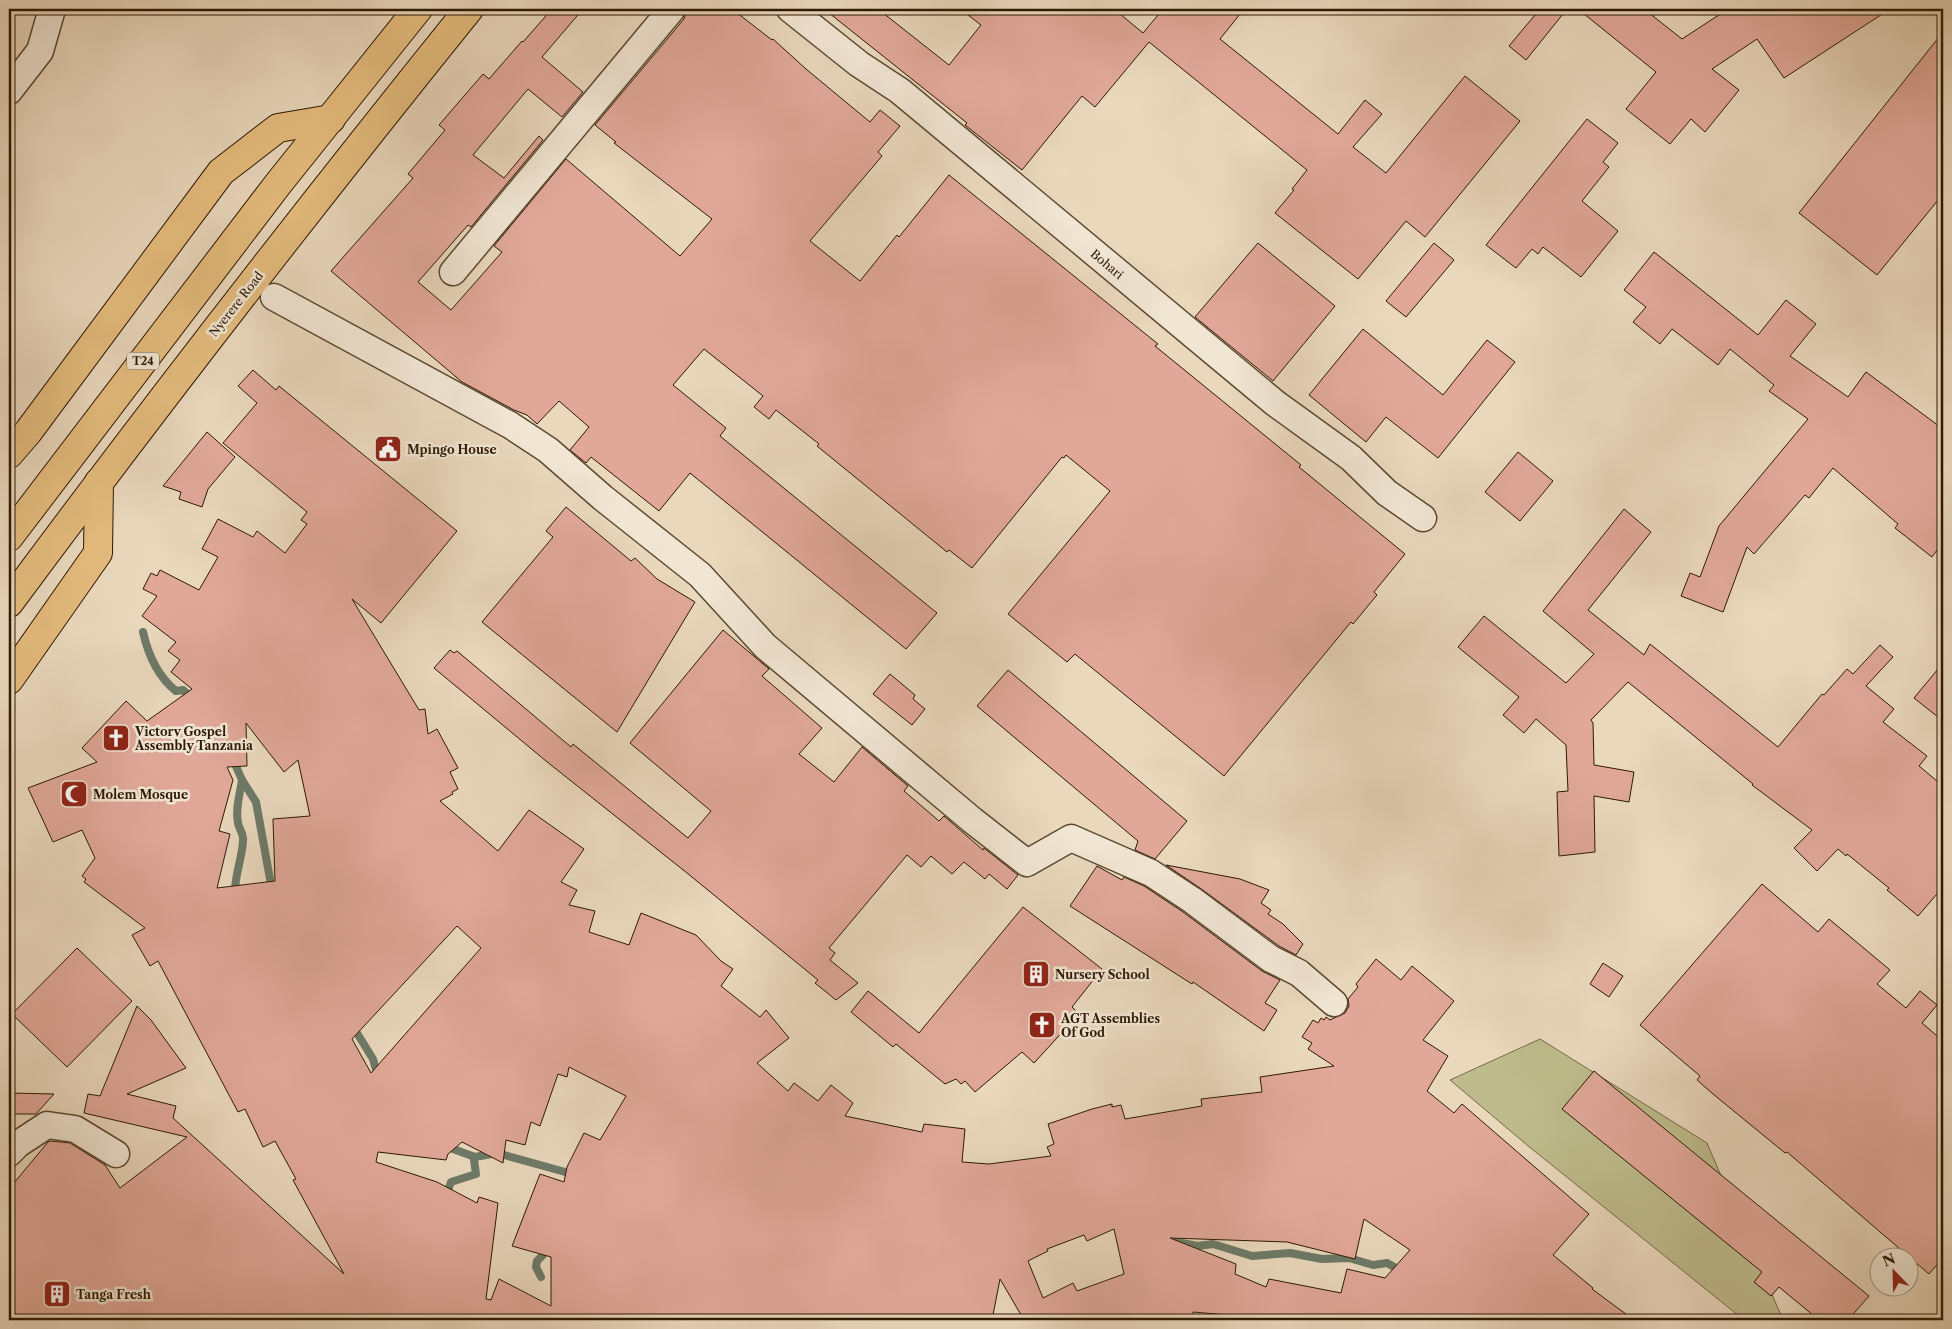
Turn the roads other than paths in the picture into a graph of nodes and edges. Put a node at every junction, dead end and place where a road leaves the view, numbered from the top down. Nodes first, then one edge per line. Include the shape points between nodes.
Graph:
1 (52, 9) edge
2 (418, 9) edge
3 (469, 9) edge
4 (672, 9) edge
5 (790, 9) edge
6 (9, 91) edge
7 (331, 119) junction
8 (453, 272) dead end
9 (274, 297) dead end
10 (9, 454) edge
11 (99, 482) junction
12 (1423, 518) dead end
13 (9, 537) edge
14 (9, 603) edge
15 (9, 680) edge
16 (1334, 1003) dead end
17 (9, 1153) edge
18 (116, 1154) dead end

1 - 6 lane via 40,51
2 - 7 highway, T24
3 - 11 highway, Nyerere Road
4 - 8 lane
5 - 12 lane, Bohari via 859,64 900,91 1275,404 1350,458 1387,493
7 - 10 highway via 278,128 221,172
7 - 13 highway, T24
9 - 16 lane via 510,425 548,450 602,498 700,575 765,646 1027,863 1071,838 1151,873 1271,959 1298,973
11 - 14 highway, Nyerere Road
11 - 15 highway via 98,552
17 - 18 lane via 47,1125 75,1128

